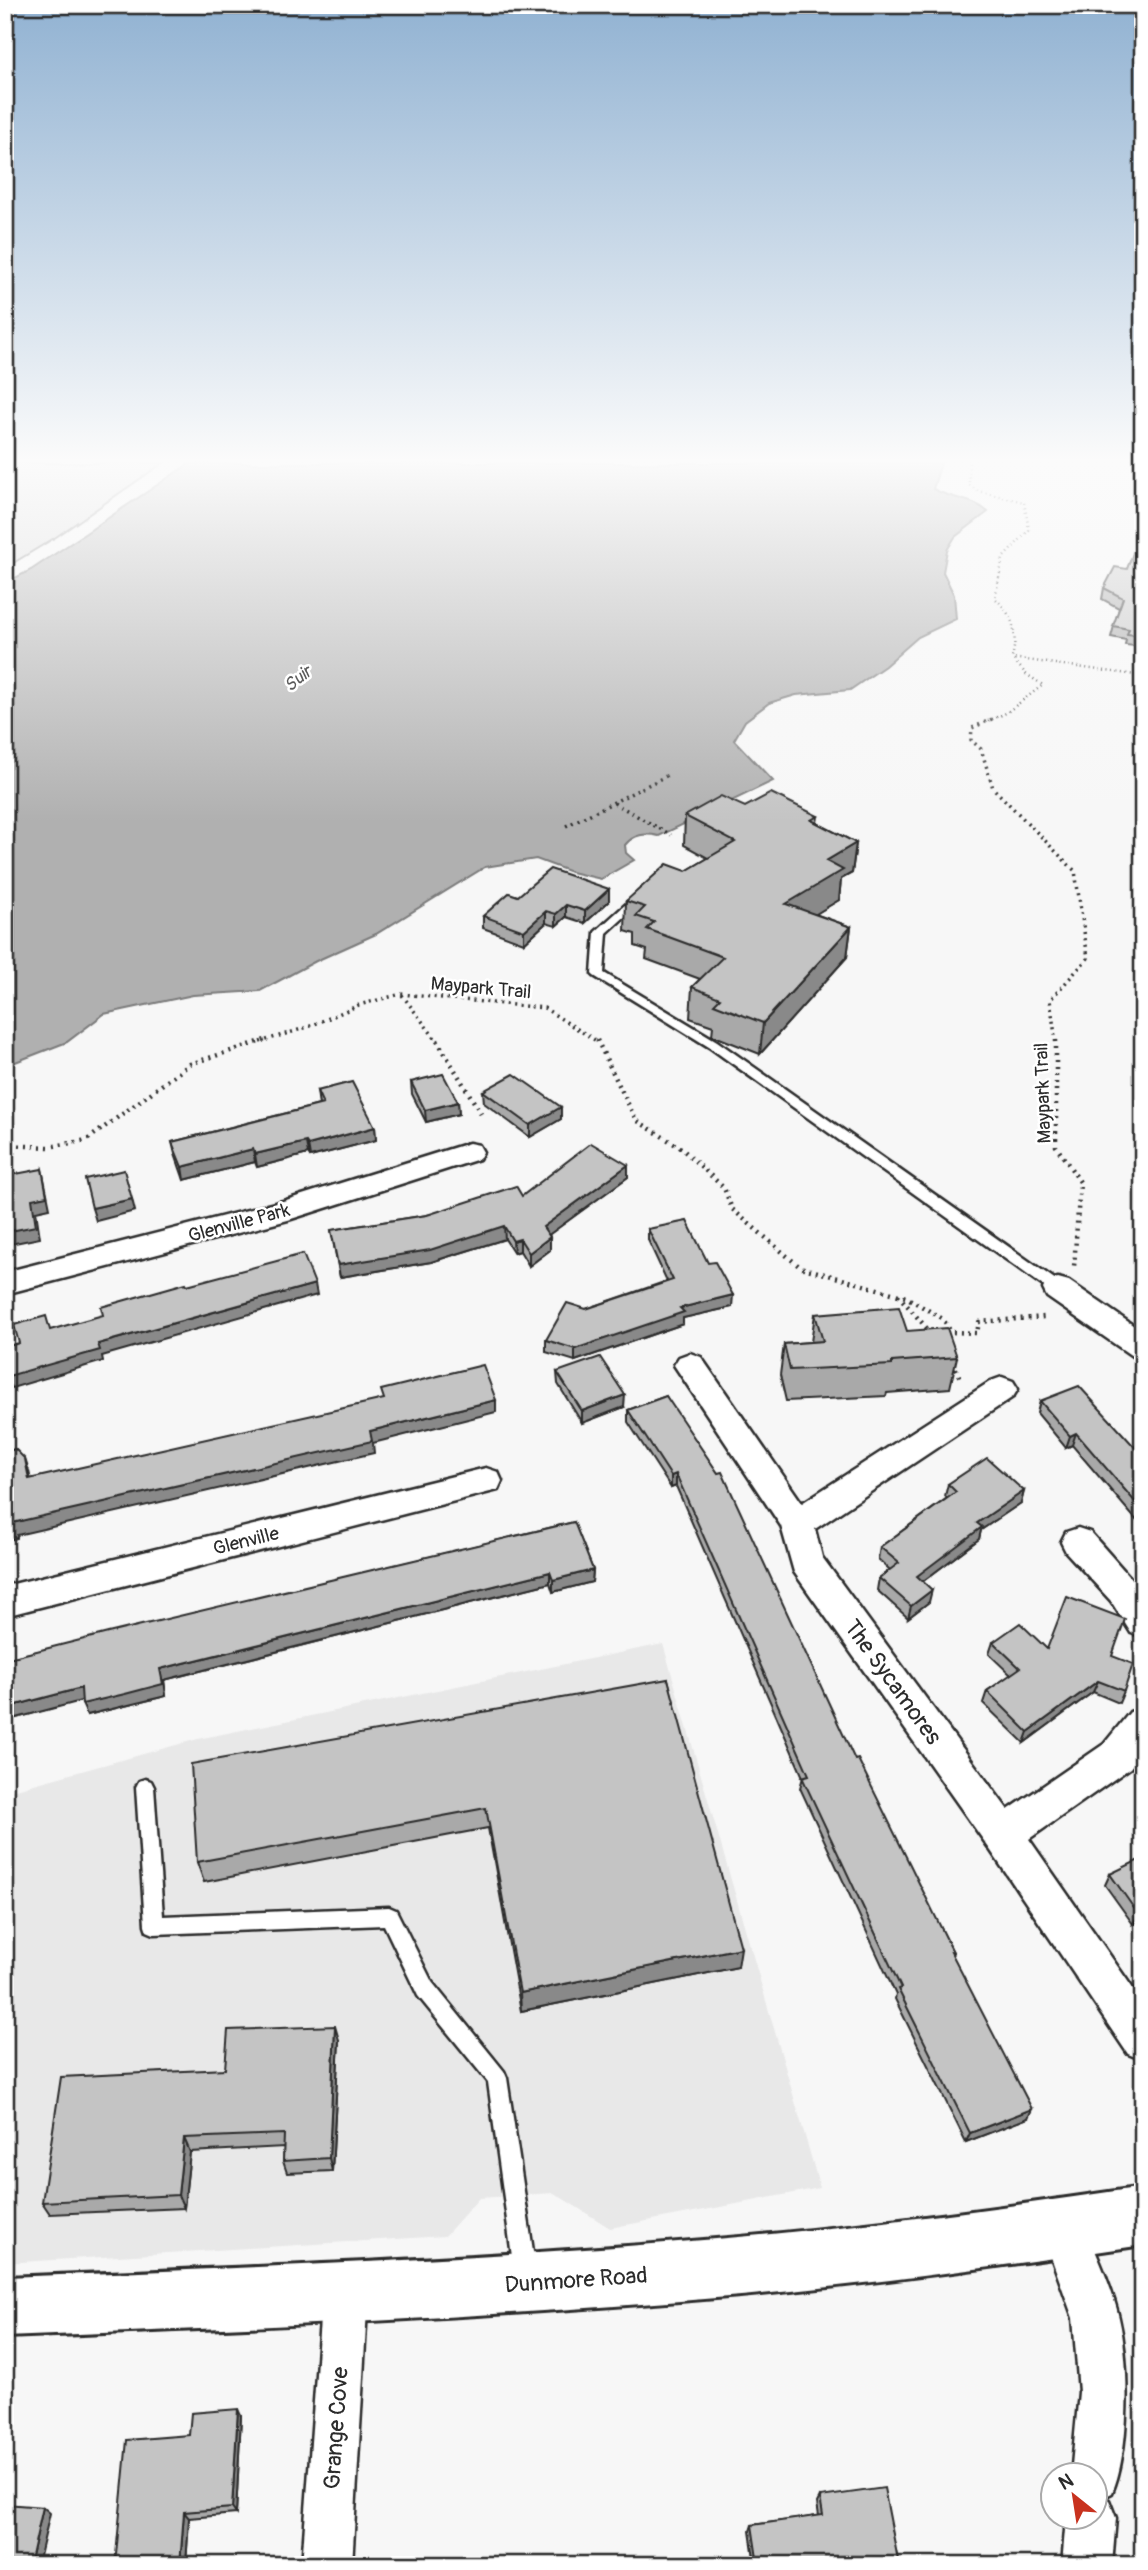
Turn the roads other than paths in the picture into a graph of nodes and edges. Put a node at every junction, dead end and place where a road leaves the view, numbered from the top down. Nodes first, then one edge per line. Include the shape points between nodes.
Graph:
1 (649, 890) edge
2 (469, 1152) dead end
3 (5, 1283) edge
4 (1066, 1295) joint
5 (1143, 1348) edge
6 (691, 1365) dead end
7 (1002, 1389) dead end
8 (486, 1481) dead end
9 (797, 1523) junction
10 (1078, 1542) dead end
11 (5, 1601) edge
12 (1143, 1622) edge
13 (1143, 1724) edge
14 (145, 1787) dead end
15 (1003, 1835) junction
16 (1143, 2039) edge
17 (1143, 2216) edge
18 (1063, 2229) junction
19 (527, 2283) junction
20 (345, 2292) junction
21 (5, 2307) edge
22 (1096, 2462) edge
23 (1090, 2532) edge
24 (327, 2565) edge
25 (1087, 2565) edge

1 - 4 lane via 601,932 598,974 713,1044
2 - 3 street, Glenville Park via 288,1210
4 - 5 street
6 - 9 street, The Sycamores
7 - 9 street
8 - 11 street, Glenville
9 - 15 street, The Sycamores via 806,1562
10 - 12 street via 1123,1591
13 - 15 street via 1116,1756
14 - 19 lane via 154,1925 389,1916 425,1989 497,2078
15 - 16 street, The Sycamores
17 - 18 main road, Dunmore Road
18 - 19 main road, Dunmore Road via 788,2263
18 - 22 street via 1096,2318 1103,2392
19 - 20 main road, Dunmore Road
20 - 21 main road, Dunmore Road
20 - 24 street, Grange Cove
23 - 25 street

